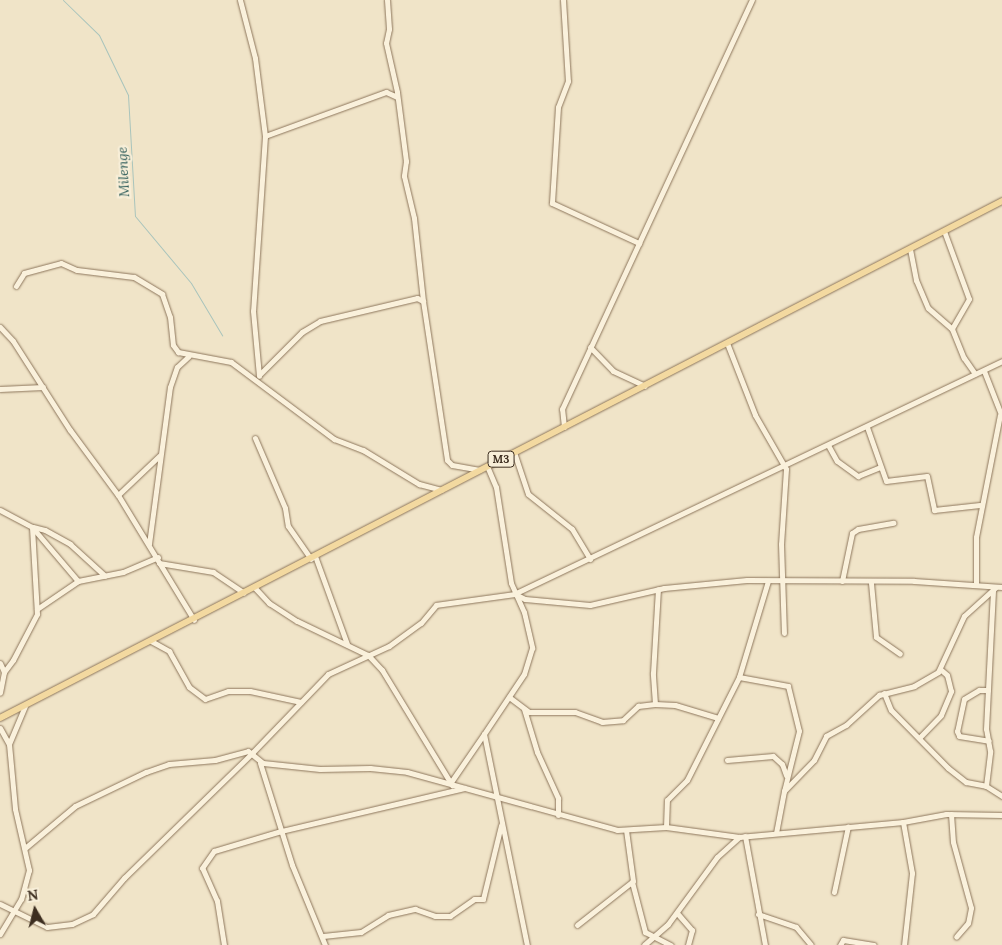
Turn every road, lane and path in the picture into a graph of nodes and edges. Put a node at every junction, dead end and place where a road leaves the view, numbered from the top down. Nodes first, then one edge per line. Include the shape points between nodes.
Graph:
1 (240, 0) edge
2 (387, 0) edge
3 (563, 0) edge
4 (752, 0) edge
5 (398, 97) junction
6 (266, 136) junction
7 (1002, 201) edge
8 (944, 231) junction
9 (639, 243) junction
10 (910, 249) junction
11 (16, 286) dead end
12 (423, 301) junction
13 (0, 328) edge
14 (952, 328) junction
15 (727, 343) junction
16 (590, 347) junction
17 (189, 356) junction
18 (1002, 361) edge
19 (984, 371) junction
20 (975, 374) junction
21 (259, 375) junction
22 (259, 382) junction
23 (645, 386) junction
24 (43, 387) junction
25 (0, 389) edge
26 (1001, 416) edge
27 (564, 427) junction
28 (867, 427) junction
29 (256, 438) dead end
30 (828, 445) junction
31 (161, 452) junction
32 (514, 452) junction
33 (487, 466) junction
34 (784, 466) junction
35 (880, 467) junction
36 (480, 470) junction
37 (441, 490) junction
38 (118, 495) junction
39 (980, 505) junction
40 (0, 510) edge
41 (893, 523) dead end
42 (32, 527) junction
43 (149, 544) junction
44 (313, 558) junction
45 (590, 559) junction
46 (158, 560) junction
47 (106, 576) junction
48 (782, 580) junction
49 (78, 581) junction
50 (768, 581) junction
51 (842, 581) junction
52 (871, 583) junction
53 (976, 584) junction
54 (255, 588) junction
55 (997, 588) edge
56 (658, 589) junction
57 (245, 593) junction
58 (514, 594) junction
59 (37, 609) junction
60 (194, 620) junction
61 (784, 633) dead end
62 (151, 641) junction
63 (347, 644) junction
64 (900, 654) dead end
65 (368, 655) junction
66 (0, 663) edge
67 (940, 668) junction
68 (4, 672) junction
69 (739, 677) junction
70 (988, 690) junction
71 (0, 693) edge
72 (884, 693) junction
73 (509, 697) junction
74 (301, 702) junction
75 (655, 704) junction
76 (24, 706) junction
77 (524, 709) junction
78 (0, 718) edge
79 (718, 718) junction
80 (0, 728) edge
81 (484, 734) junction
82 (920, 737) junction
83 (989, 741) junction
84 (9, 744) junction
85 (254, 752) junction
86 (727, 760) dead end
87 (260, 762) junction
88 (786, 775) junction
89 (452, 784) junction
90 (986, 786) junction
91 (465, 788) junction
92 (784, 791) junction
93 (1002, 796) edge
94 (496, 797) junction
95 (951, 814) junction
96 (558, 815) junction
97 (1002, 815) edge
98 (904, 822) junction
99 (502, 824) junction
100 (848, 826) junction
101 (666, 827) junction
102 (626, 830) junction
103 (281, 831) junction
104 (776, 833) junction
105 (742, 836) junction
106 (25, 848) junction
107 (632, 882) junction
108 (834, 892) dead end
109 (0, 904) edge
110 (13, 911) junction
111 (677, 913) junction
112 (758, 914) junction
113 (577, 925) dead end
114 (0, 934) edge
115 (323, 936) junction
116 (650, 937) junction
117 (956, 937) dead end
118 (224, 945) edge
119 (325, 945) edge
120 (528, 945) edge
121 (644, 945) edge
122 (671, 945) edge
123 (688, 945) edge
124 (764, 945) edge
125 (811, 945) edge
126 (840, 945) edge
127 (874, 945) edge
128 (904, 945) edge

1 - 6 street via 255,58
2 - 5 street via 389,29 386,43
3 - 9 street via 568,81 558,107 552,203
4 - 9 street
5 - 6 street via 386,92
5 - 12 street via 406,161 404,176 414,218
6 - 21 street via 253,311
7 - 8 main road, M3
8 - 10 main road, M3
8 - 14 street via 970,299
9 - 16 street
10 - 14 street via 916,280 928,308
10 - 15 main road, M3
11 - 17 street via 24,272 61,263 77,270 134,277 162,294 170,317 173,345 178,352
12 - 21 street via 412,298 320,321 302,332
12 - 36 street via 446,460 452,465
13 - 24 street via 14,341
14 - 20 street via 964,358
15 - 23 main road, M3
15 - 34 street via 755,415
16 - 23 street via 612,371
16 - 27 street via 562,409
17 - 22 street via 226,360
17 - 31 street via 178,366 170,387
18 - 19 street
19 - 20 street
19 - 26 street
20 - 28 street
21 - 22 street
22 - 37 street via 334,439 363,450 419,484
23 - 27 main road, M3
24 - 25 street
24 - 38 street
26 - 39 street
27 - 32 main road, M3
28 - 30 street
28 - 35 street
29 - 44 street via 285,508 288,526
30 - 34 street
30 - 35 street via 838,461 858,476
31 - 38 street via 149,468
31 - 43 street
32 - 33 main road, M3
32 - 45 street via 528,494 572,529
33 - 36 main road, M3
33 - 58 street via 496,488
34 - 45 street
34 - 48 street via 787,481 781,544
35 - 39 street via 886,482 929,478 934,510
36 - 37 main road, M3
37 - 44 main road, M3
38 - 43 street
39 - 53 street via 974,548
40 - 42 street
41 - 51 street via 852,533
42 - 47 street via 45,530 70,544
42 - 49 street
42 - 59 street
43 - 46 street
44 - 54 main road, M3
44 - 63 street
45 - 58 street
46 - 47 street
46 - 57 street via 213,572
46 - 60 street
47 - 49 street
48 - 50 street
48 - 51 street
48 - 61 street
49 - 59 street
50 - 56 street via 698,583
50 - 69 street
51 - 52 street
52 - 53 street
52 - 64 street via 876,637
53 - 55 street
54 - 57 main road, M3
54 - 63 street via 269,603 297,621
55 - 67 street via 964,616
55 - 70 street
56 - 58 street via 590,605 525,599
56 - 75 street via 653,673
57 - 60 main road, M3
58 - 65 street via 436,605 421,623 389,646
58 - 73 street via 527,619 532,648 524,674
59 - 68 street via 14,660
60 - 62 main road, M3
62 - 74 street via 169,651 189,687 205,699 228,691 250,691
62 - 76 main road, M3
63 - 65 street
65 - 74 street via 328,674
65 - 89 street via 382,670
66 - 68 street
67 - 72 street via 920,683
67 - 82 street via 947,674 951,691 941,715
68 - 71 street
69 - 79 street
69 - 88 street via 788,686 799,731
70 - 83 street via 986,732
70 - 83 street via 979,690 964,699 957,731 959,736
72 - 82 street via 891,710
72 - 92 street via 870,700 846,725 830,732 804,772
73 - 77 street
73 - 81 street
74 - 85 street
75 - 77 street via 638,706 624,720 602,722 574,712 541,714
75 - 79 street via 675,705
76 - 78 main road, M3
76 - 84 street
77 - 96 street via 537,752 558,798
79 - 101 street via 687,780 667,800
80 - 84 street
81 - 89 street
81 - 94 street
82 - 90 street via 959,777
83 - 90 street
84 - 106 street via 15,808
85 - 87 street
85 - 106 street via 244,751 215,760 177,762 159,767 75,806
85 - 110 street via 124,878 94,914 72,924 48,927
86 - 88 street via 772,756 782,764
87 - 89 street via 320,769 390,769
87 - 103 street
88 - 92 street
89 - 91 street
90 - 93 street
91 - 94 street
91 - 103 street
92 - 104 street
94 - 96 street
94 - 99 street
95 - 97 street
95 - 98 street
95 - 117 street via 953,842 971,908 968,923
96 - 102 street
98 - 100 street
98 - 128 street via 912,872
99 - 115 street via 483,899 474,899 450,916 434,916 415,909 388,915 361,932
99 - 120 street
100 - 104 street
100 - 108 street
101 - 102 street
101 - 105 street
102 - 107 street
103 - 115 street
103 - 118 street via 222,847 214,851 204,864 203,870 217,901
104 - 105 street
105 - 111 street via 717,857
105 - 112 street
106 - 110 street via 29,879
107 - 113 street
107 - 116 street via 642,928
109 - 110 street
110 - 114 street
111 - 116 street
111 - 123 street via 692,930
112 - 124 street
112 - 125 street via 796,927
115 - 119 street
116 - 121 street
116 - 122 street
126 - 127 street via 843,940

